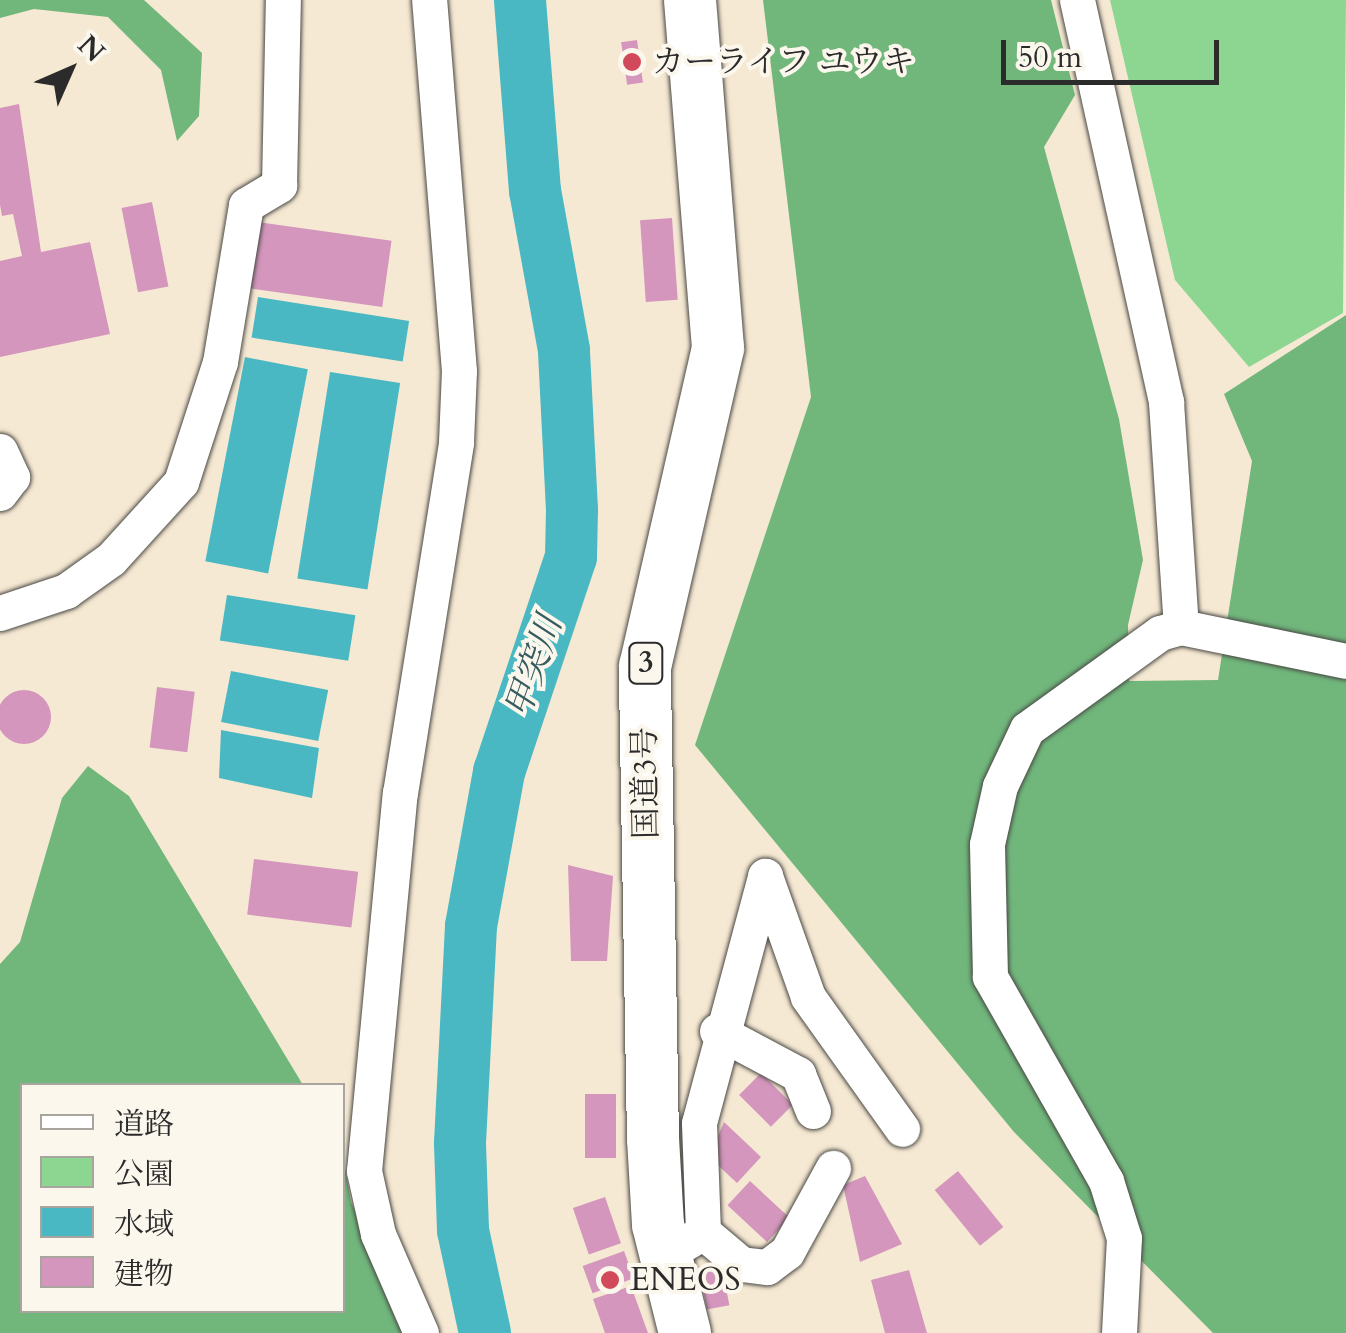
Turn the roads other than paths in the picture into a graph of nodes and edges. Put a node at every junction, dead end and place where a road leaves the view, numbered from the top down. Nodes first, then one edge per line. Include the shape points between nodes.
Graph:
1 (282, 0) edge
2 (429, 0) edge
3 (690, 0) edge
4 (1077, 0) edge
5 (0, 451) edge
6 (0, 493) edge
7 (0, 613) edge
8 (1182, 626) junction
9 (1346, 661) edge
10 (718, 1031) junction
11 (813, 1111) dead end
12 (902, 1129) dead end
13 (833, 1168) dead end
14 (684, 1243) junction
15 (421, 1333) edge
16 (685, 1333) edge
17 (1119, 1333) edge

1 - 7 street via 279,185 246,205 220,362 182,482 112,559 66,590
2 - 15 street via 459,371 456,442 400,794 364,1156 378,1234
3 - 14 highway, 国道3号 / 3 via 718,348 645,667 653,1139
4 - 8 street via 1166,402
5 - 6 street via 12,478
8 - 9 street
8 - 17 street via 1127,650 1027,730 987,844 990,978 1106,1181 1124,1238
10 - 11 street via 798,1074
10 - 12 street via 765,876 808,997
10 - 14 street
13 - 14 street via 787,1252 767,1267
14 - 16 highway, 国道3号 / 3

